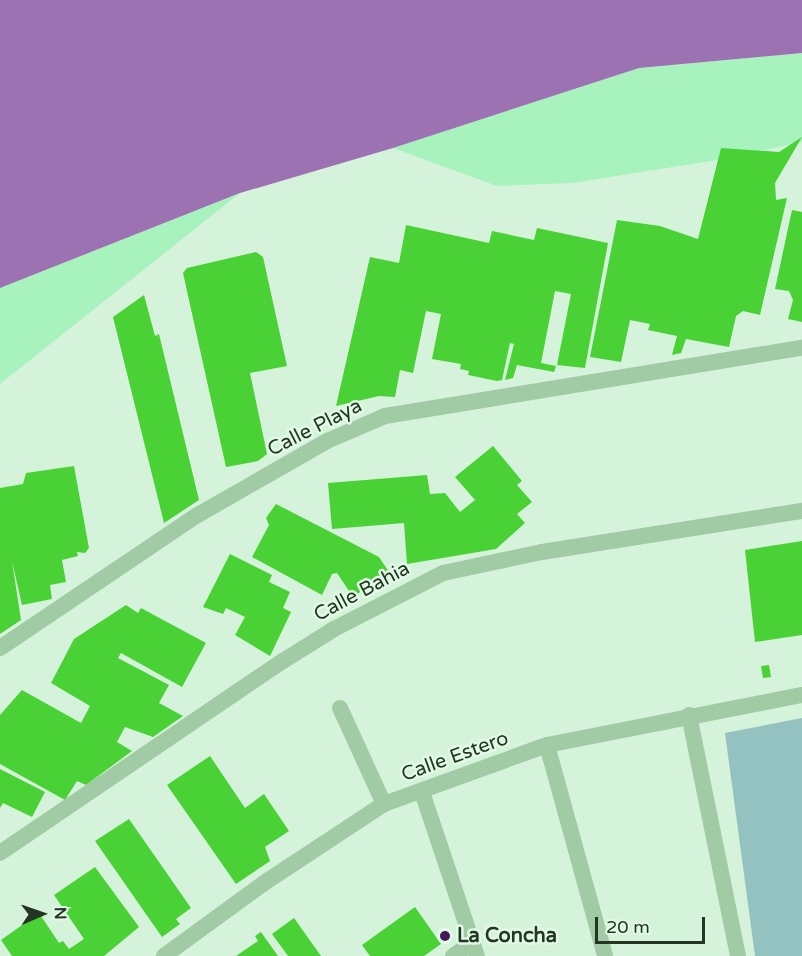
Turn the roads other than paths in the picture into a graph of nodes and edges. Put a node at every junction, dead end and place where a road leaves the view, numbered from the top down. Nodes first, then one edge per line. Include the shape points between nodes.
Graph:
1 (802, 348) edge
2 (802, 511) edge
3 (0, 648) edge
4 (802, 695) edge
5 (340, 708) dead end
6 (688, 715) junction
7 (547, 745) junction
8 (422, 792) junction
9 (384, 804) junction
10 (0, 853) edge
11 (475, 949) edge
12 (164, 956) edge
13 (453, 956) edge
14 (605, 956) edge
15 (738, 956) edge

1 - 3 street, Calle Playa via 376,420 327,441 196,516
2 - 10 street, Calle Bahia via 542,552 443,573 334,629 283,661
4 - 6 street, Calle Estero
5 - 9 street
6 - 7 street, Calle Estero
6 - 15 street
7 - 8 street, Calle Estero
7 - 14 street
8 - 9 street, Calle Estero
8 - 11 street
9 - 12 street, Calle Estero via 264,883
11 - 13 street

